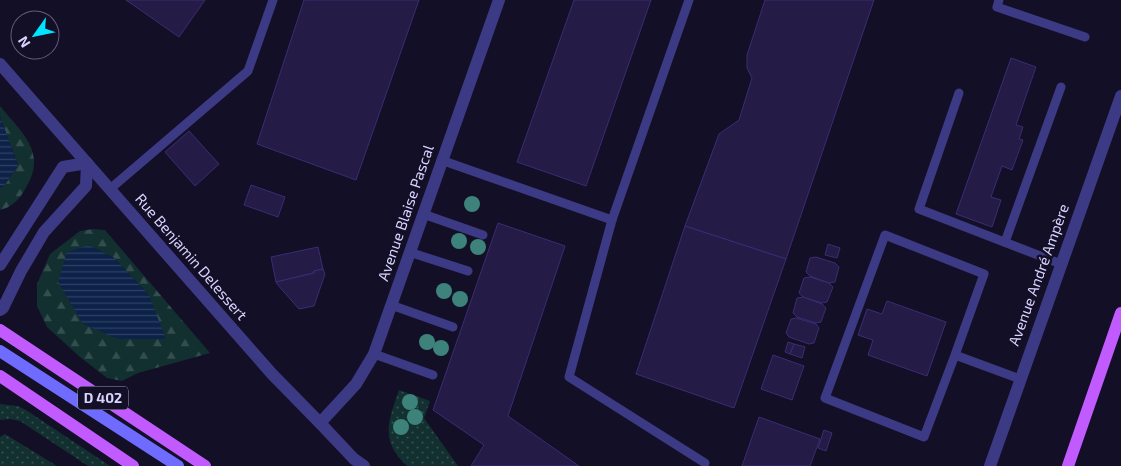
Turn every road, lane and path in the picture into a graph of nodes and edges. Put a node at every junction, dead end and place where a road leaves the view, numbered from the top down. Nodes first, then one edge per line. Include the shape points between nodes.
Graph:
1 (273, 0) edge
2 (499, 0) edge
3 (689, 0) edge
4 (999, 0) edge
5 (1085, 37) dead end
6 (0, 64) edge
7 (1061, 87) dead end
8 (959, 93) dead end
9 (1121, 96) edge
10 (441, 160) junction
11 (87, 163) junction
12 (110, 190) junction
13 (423, 214) junction
14 (612, 220) junction
15 (483, 235) dead end
16 (1005, 242) junction
17 (409, 252) junction
18 (1061, 264) junction
19 (0, 265) edge
20 (468, 271) dead end
21 (391, 305) junction
22 (0, 310) edge
23 (1121, 313) edge
24 (453, 327) dead end
25 (0, 330) edge
26 (0, 351) edge
27 (374, 354) junction
28 (955, 356) junction
29 (433, 375) dead end
30 (0, 376) edge
31 (1020, 378) junction
32 (320, 422) junction
33 (705, 464) dead end
34 (133, 466) edge
35 (178, 466) edge
36 (205, 466) edge
37 (364, 466) edge
38 (990, 466) edge
39 (1068, 466) edge

1 - 12 lane via 248,71
2 - 10 street, Avenue Blaise Pascal
3 - 14 lane
4 - 5 lane via 997,6
6 - 11 street, Rue Benjamin Delessert
7 - 16 lane
8 - 16 lane via 920,209
9 - 18 street, Avenue André Ampère
10 - 13 street, Avenue Blaise Pascal
10 - 14 lane
11 - 12 street, Rue Benjamin Delessert
11 - 19 street via 63,166
11 - 22 street via 86,186 44,232
12 - 32 street, Rue Benjamin Delessert via 272,374
13 - 15 lane
13 - 17 street, Avenue Blaise Pascal
14 - 33 lane via 569,378
16 - 18 lane
17 - 20 lane
17 - 21 street, Avenue Blaise Pascal
18 - 31 street, Avenue André Ampère
21 - 24 lane
21 - 27 street, Avenue Blaise Pascal
23 - 39 main road
25 - 36 main road, D 402
26 - 35 street
27 - 29 lane
27 - 32 street, Avenue Blaise Pascal via 356,384
28 - 28 lane via 984,274 886,235 825,398 924,437
28 - 31 lane
30 - 34 main road, D 402
31 - 38 street, Avenue André Ampère
32 - 37 street, Rue Benjamin Delessert

